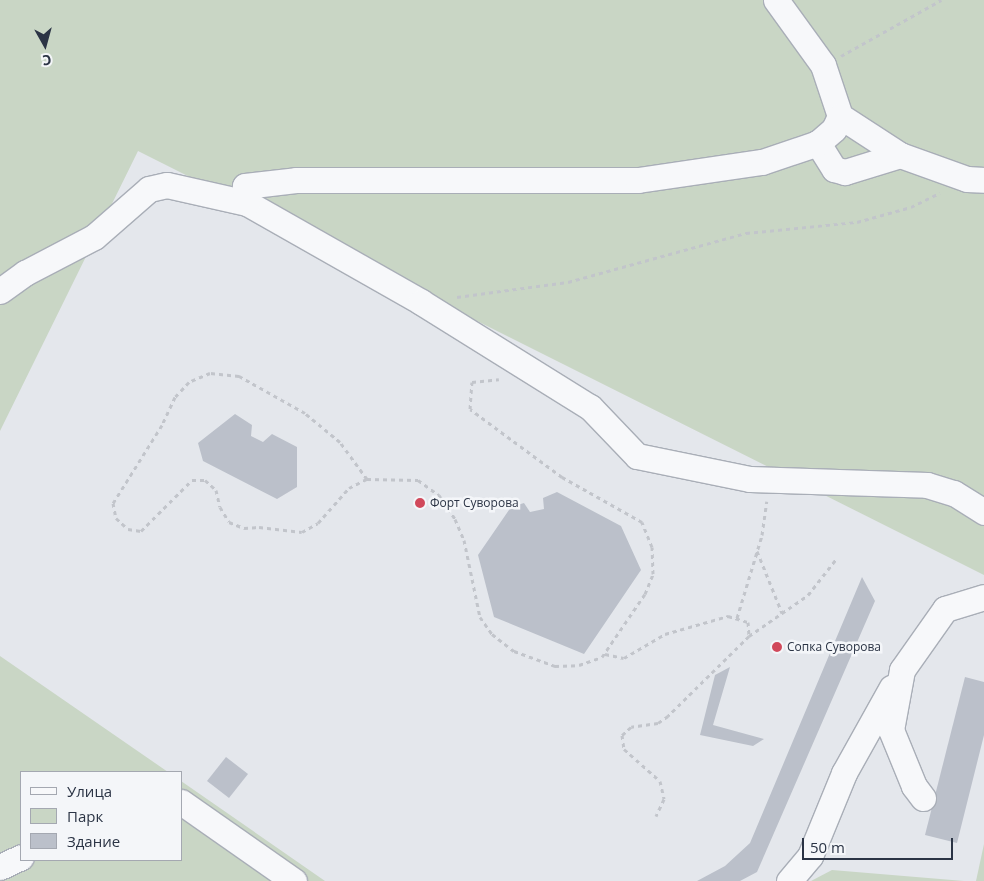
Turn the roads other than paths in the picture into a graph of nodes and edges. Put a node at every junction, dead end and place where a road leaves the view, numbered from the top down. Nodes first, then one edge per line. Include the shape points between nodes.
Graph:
1 (776, 0) edge
2 (840, 116) junction
3 (818, 142) junction
4 (900, 155) junction
5 (975, 179) edge
6 (247, 203) junction
7 (0, 291) edge
8 (984, 512) edge
9 (984, 597) edge
10 (902, 670) junction
11 (923, 798) dead end
12 (182, 803) edge
13 (20, 857) edge
14 (0, 868) edge
15 (294, 881) edge
16 (789, 881) edge

1 - 2 street via 823,64
2 - 3 street via 834,129
2 - 4 street
3 - 4 street via 834,169 845,172
3 - 6 street via 762,162 638,180 296,180 245,186
4 - 5 street
6 - 7 street via 167,185 149,189 94,237 25,273
6 - 8 street via 421,302 590,406 637,456 682,467 771,479 927,485 954,493
9 - 10 street via 946,609
10 - 11 street via 891,730 914,786
10 - 16 street via 844,773 810,856
12 - 15 street
13 - 14 street

